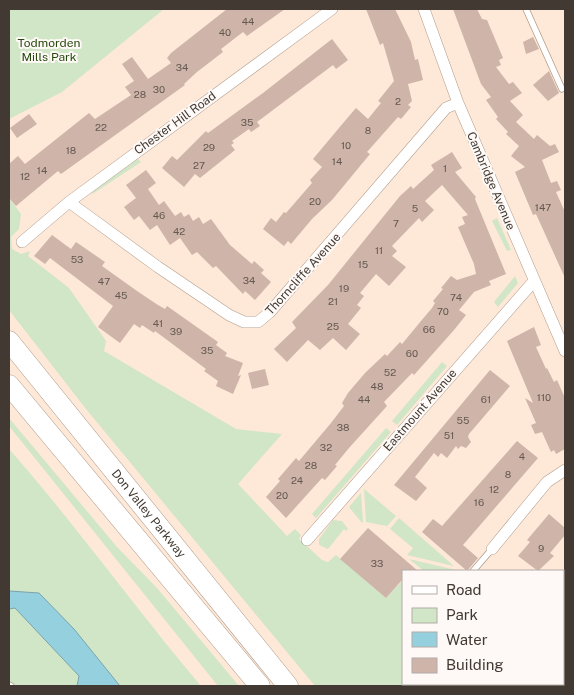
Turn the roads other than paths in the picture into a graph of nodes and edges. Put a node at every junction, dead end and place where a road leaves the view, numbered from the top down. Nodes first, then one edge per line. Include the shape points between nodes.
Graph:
1 (332, 9) edge
2 (424, 9) edge
3 (526, 9) edge
4 (562, 89) dead end
5 (458, 103) junction
6 (69, 202) junction
7 (22, 242) dead end
8 (534, 281) junction
9 (9, 341) edge
10 (565, 351) edge
11 (9, 385) edge
12 (565, 470) edge
13 (307, 540) dead end
14 (492, 549) joint
15 (474, 570) edge
16 (260, 686) edge
17 (288, 686) edge

1 - 6 street, Chester Hill Road
2 - 5 street, Cambridge Avenue
3 - 4 lane
5 - 6 street, Thorncliffe Avenue via 446,108 258,322 244,322 229,315
5 - 8 street, Cambridge Avenue
6 - 7 street, Chester Hill Road
8 - 10 street, Cambridge Avenue
8 - 13 street, Eastmount Avenue
9 - 17 highway, Don Valley Parkway
11 - 16 highway, Don Valley Parkway
12 - 14 street via 547,482
14 - 15 lane

